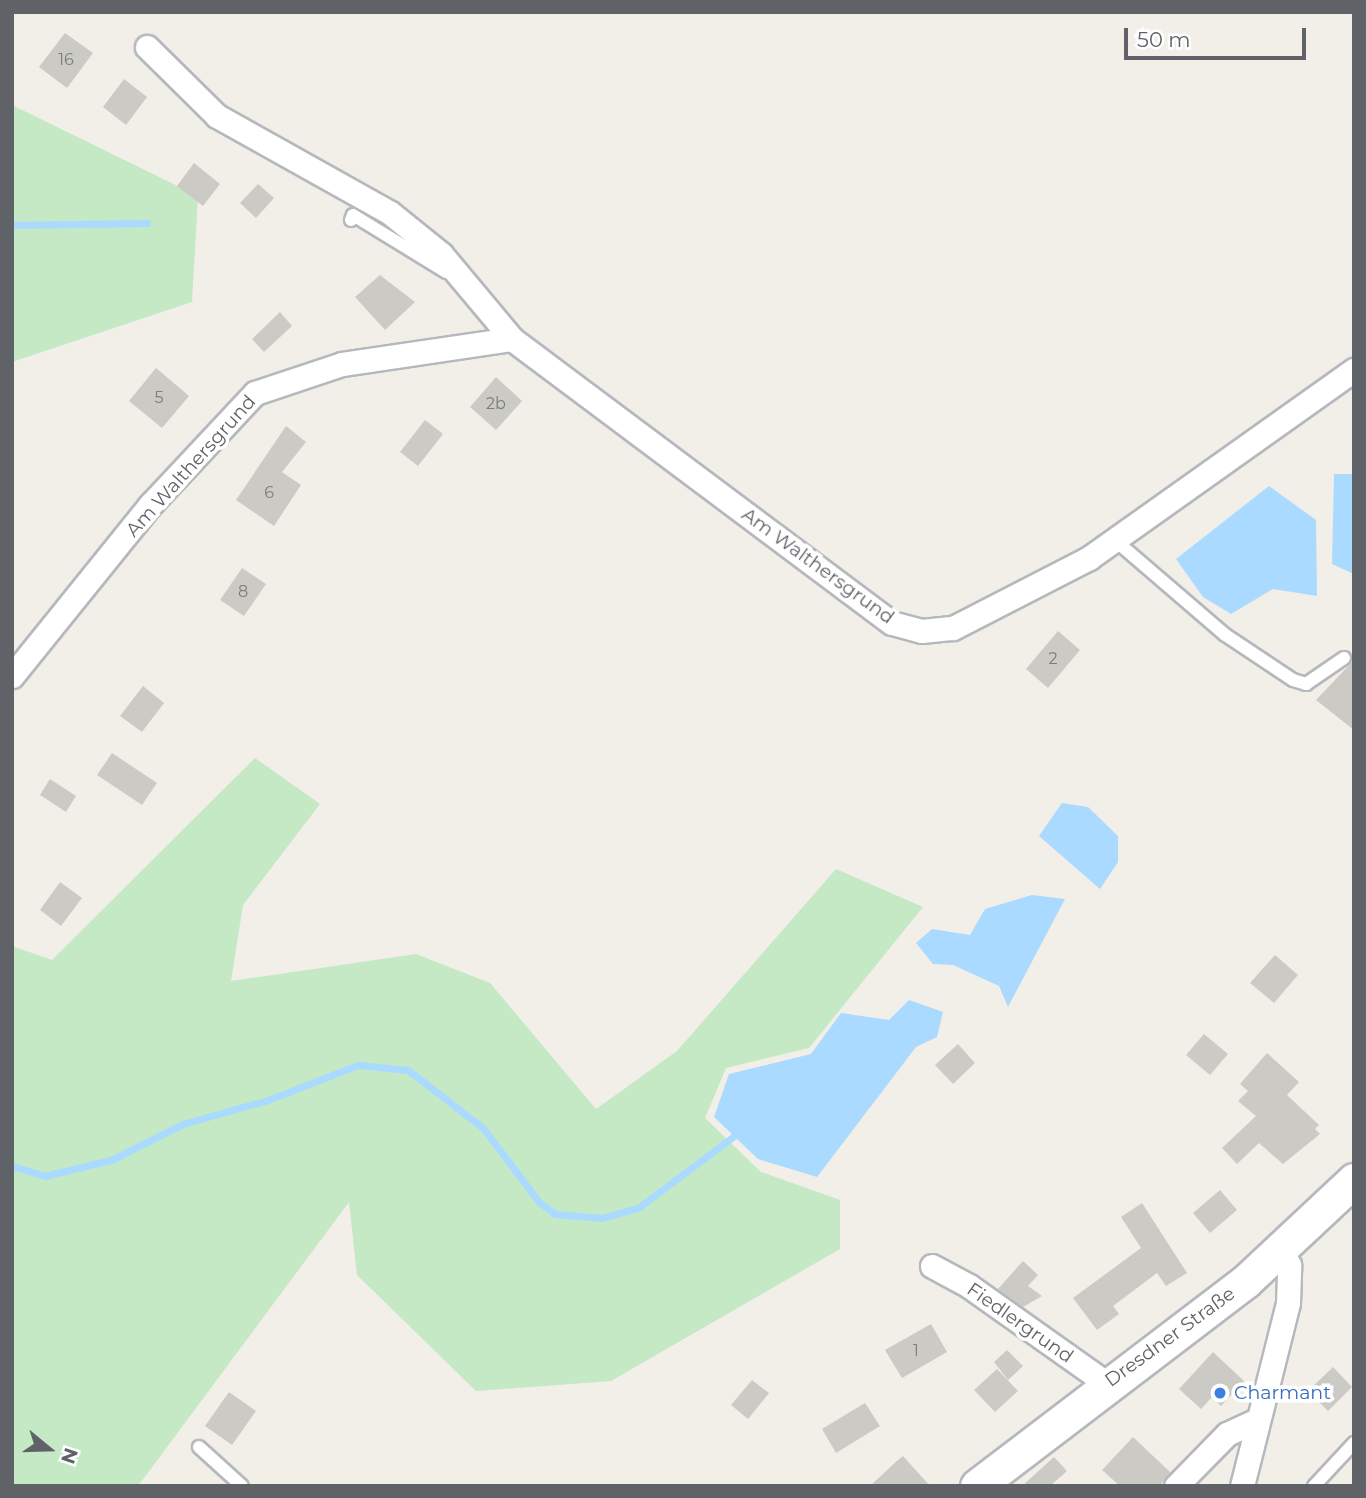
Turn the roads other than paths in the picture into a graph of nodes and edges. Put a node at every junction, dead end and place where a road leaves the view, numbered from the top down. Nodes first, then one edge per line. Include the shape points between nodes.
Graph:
1 (147, 47) dead end
2 (351, 220) dead end
3 (492, 315) junction
4 (512, 339) junction
5 (1354, 370) edge
6 (1116, 541) junction
7 (1344, 658) dead end
8 (12, 676) edge
9 (1354, 1180) edge
10 (1282, 1251) junction
11 (932, 1266) dead end
12 (1106, 1383) junction
13 (1255, 1421) junction
14 (1354, 1443) edge
15 (200, 1447) dead end
16 (242, 1486) edge
17 (977, 1486) edge
18 (1176, 1486) edge
19 (1242, 1486) edge
20 (1314, 1486) edge

1 - 3 street, Am Walthersgrund via 217,116 389,212 441,254
2 - 3 lane via 354,215 419,252
3 - 4 street, Am Walthersgrund
4 - 6 street, Am Walthersgrund via 892,623 922,631 953,628
4 - 8 street, Am Walthersgrund via 342,364 255,393 151,504
5 - 6 street, Am Walthersgrund
6 - 7 lane via 1224,634 1293,680 1306,684
9 - 10 main road, Dresdner Straße
10 - 12 main road, Dresdner Straße
10 - 13 street via 1289,1265 1288,1303
11 - 12 street, Fiedlergrund
12 - 17 main road, Dresdner Straße
13 - 18 street via 1227,1434
13 - 19 street
14 - 20 lane
15 - 16 lane

